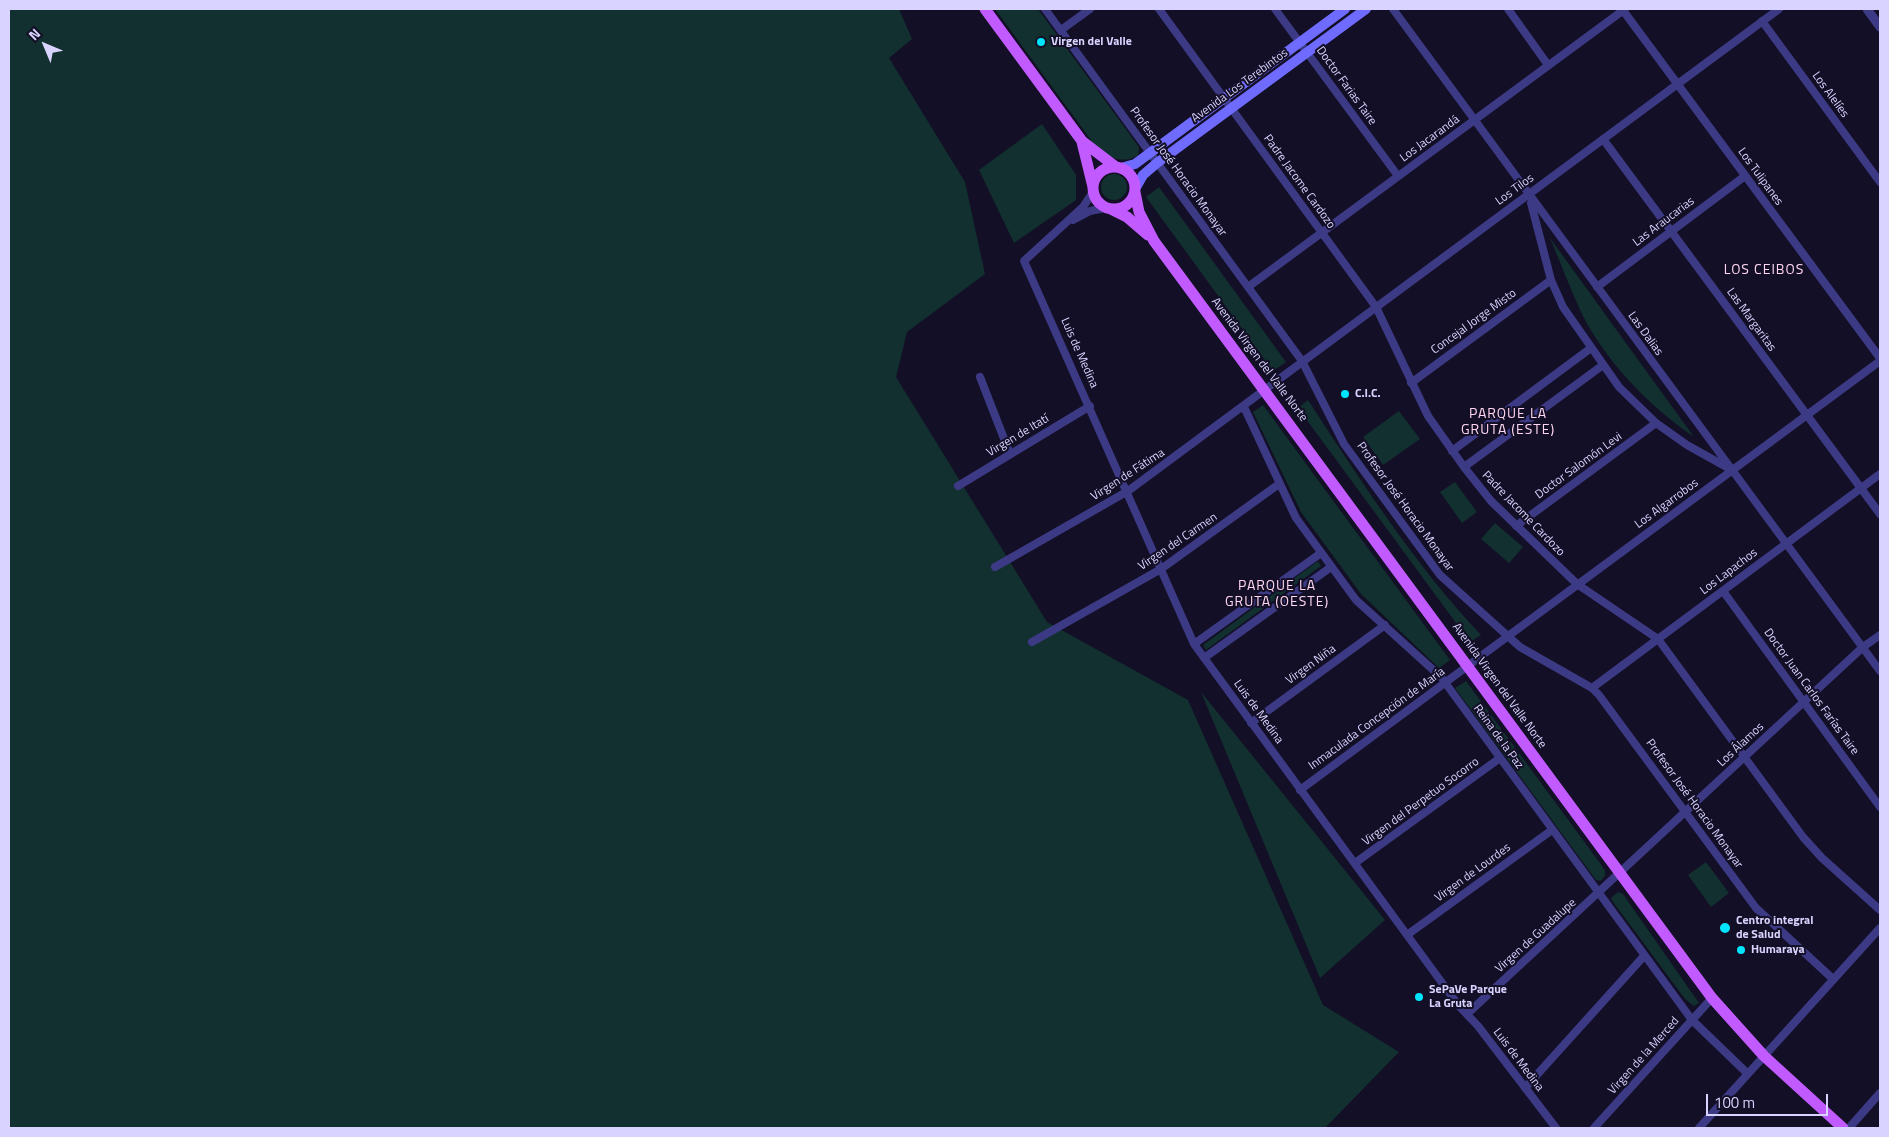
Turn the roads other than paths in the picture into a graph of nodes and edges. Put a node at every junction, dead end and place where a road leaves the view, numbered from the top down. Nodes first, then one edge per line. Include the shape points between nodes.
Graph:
1 (985, 9) edge
2 (1045, 9) edge
3 (1090, 9) edge
4 (1159, 9) edge
5 (1275, 9) edge
6 (1345, 9) edge
7 (1366, 9) edge
8 (1393, 9) edge
9 (1508, 9) edge
10 (1623, 9) edge
11 (1779, 9) edge
12 (1867, 9) edge
13 (1762, 21) junction
14 (1880, 26) edge
15 (1061, 30) junction
16 (1300, 42) junction
17 (1307, 52) junction
18 (1548, 65) junction
19 (1678, 84) junction
20 (1224, 98) junction
21 (1232, 108) junction
22 (1474, 120) junction
23 (1603, 139) junction
24 (1082, 141) junction
25 (1150, 153) junction
26 (1157, 162) junction
27 (1118, 168) junction
28 (1398, 176) junction
29 (1745, 176) junction
30 (1880, 182) edge
31 (1093, 190) junction
32 (1135, 191) junction
33 (1528, 194) junction
34 (1108, 208) junction
35 (1061, 227) junction
36 (1671, 231) junction
37 (1322, 232) junction
38 (1154, 241) junction
39 (1551, 280) junction
40 (1248, 287) junction
41 (1597, 287) junction
42 (1376, 307) junction
43 (1591, 348) junction
44 (1880, 360) edge
45 (1302, 361) junction
46 (1603, 365) junction
47 (980, 377) dead end
48 (1411, 383) junction
49 (1265, 390) junction
50 (1090, 406) junction
51 (1244, 407) junction
52 (1807, 415) junction
53 (1656, 423) junction
54 (1452, 451) junction
55 (1010, 454) junction
56 (1464, 467) junction
57 (1732, 470) junction
58 (1880, 474) edge
59 (1279, 484) junction
60 (958, 486) dead end
61 (1861, 488) junction
62 (1128, 491) junction
63 (1880, 514) edge
64 (1516, 526) junction
65 (1786, 544) junction
66 (1321, 553) junction
67 (1331, 566) junction
68 (996, 567) dead end
69 (1161, 570) junction
70 (1577, 584) junction
71 (1723, 591) junction
72 (1385, 625) junction
73 (1880, 635) edge
74 (1506, 636) junction
75 (1658, 639) junction
76 (1032, 642) dead end
77 (1194, 644) junction
78 (1863, 648) junction
79 (1204, 658) junction
80 (1467, 665) junction
81 (1880, 671) edge
82 (1446, 684) junction
83 (1592, 688) junction
84 (1804, 702) junction
85 (1251, 723) junction
86 (1745, 757) junction
87 (1500, 758) junction
88 (1300, 790) junction
89 (1880, 807) edge
90 (1686, 812) junction
91 (1552, 830) junction
92 (1355, 864) junction
93 (1619, 873) junction
94 (1599, 894) junction
95 (1880, 910) edge
96 (1880, 928) edge
97 (1407, 935) junction
98 (1644, 956) junction
99 (1834, 979) junction
100 (1712, 998) junction
101 (1467, 1014) junction
102 (1692, 1020) junction
103 (1764, 1056) junction
104 (1748, 1074) junction
105 (1525, 1088) junction
106 (1880, 1093) edge
107 (1556, 1128) edge
108 (1594, 1128) edge
109 (1699, 1128) edge
110 (1843, 1128) edge
111 (1849, 1128) edge

1 - 24 main road
2 - 15 street, Profesor José Horacio Monayar
3 - 15 street
4 - 20 street, Padre Jacome Cardozo
5 - 16 street, Doctor Farias Taire
6 - 16 main road, Avenida Los Terebintos
7 - 17 main road, Avenida Los Terebintos
8 - 22 street, Las Dalias
9 - 18 street
10 - 18 street, Los Jacarandá
10 - 19 street, Los Tulipanes
11 - 13 street, Los Tilos
12 - 14 street
13 - 19 street, Los Tilos
13 - 30 street, Los Alelíes
15 - 25 street, Profesor José Horacio Monayar
16 - 17 street, Doctor Farias Taire
16 - 20 main road, Avenida Los Terebintos
17 - 21 main road, Avenida Los Terebintos
17 - 28 street, Doctor Farias Taire
18 - 22 street, Los Jacarandá
19 - 23 street, Los Tilos
19 - 29 street, Los Tulipanes
20 - 21 street, Padre Jacome Cardozo
20 - 25 main road, Avenida Los Terebintos
21 - 26 main road, Avenida Los Terebintos
21 - 37 street, Padre Jacome Cardozo
22 - 28 street, Los Jacarandá
22 - 33 street, Las Dalias
23 - 33 street, Los Tilos
23 - 36 street, Las Margaritas
24 - 27 main road
24 - 31 main road
25 - 26 street, Profesor José Horacio Monayar
25 - 27 main road, Avenida Los Terebintos via 1135,164
26 - 32 main road, Avenida Los Terebintos via 1143,175
26 - 40 street, Profesor José Horacio Monayar
27 - 31 main road via 1103,171 1094,182
27 - 32 main road via 1132,176
28 - 37 street, Los Jacarandá
29 - 36 street, Las Araucarias
29 - 44 street, Los Tulipanes
31 - 34 main road via 1097,201
31 - 35 street via 1083,207
32 - 34 main road via 1124,207
32 - 38 main road, Avenida Virgen del Valle Norte via 1139,212
33 - 39 street
33 - 41 street, Las Dalias
33 - 42 street, Los Tilos
34 - 35 street via 1090,211
34 - 38 main road, Avenida Virgen del Valle Norte via 1127,217
35 - 50 street, Luis de Medina via 1024,260
36 - 41 street, Las Araucarias
36 - 52 street, Las Margaritas
37 - 40 street, Los Jacarandá
37 - 42 street, Padre Jacome Cardozo
38 - 49 main road, Avenida Virgen del Valle Norte
39 - 43 street via 1563,307
39 - 48 street, Concejal Jorge Misto
40 - 45 street, Profesor José Horacio Monayar
41 - 57 street, Las Dalias
42 - 45 street, Los Tilos
42 - 48 street, Padre Jacome Cardozo
43 - 46 street
43 - 54 street
44 - 52 street, Los Algarrobos
45 - 49 street, Los Tilos
45 - 74 street, Profesor José Horacio Monayar via 1344,444 1440,575
46 - 53 street via 1620,388
46 - 56 street
47 - 55 street
48 - 54 street, Padre Jacome Cardozo
49 - 51 street, Virgen de Fátima
49 - 80 main road, Avenida Virgen del Valle Norte
50 - 55 street, Virgen de Itatí
50 - 62 street, Luis de Medina
51 - 59 street, Reina de la Paz
51 - 62 street, Virgen de Fátima
52 - 57 street, Los Algarrobos
52 - 61 street, Las Margaritas
53 - 57 street
53 - 64 street, Doctor Salomón Levi
54 - 56 street, Padre Jacome Cardozo
55 - 60 street, Virgen de Itatí
56 - 64 street, Padre Jacome Cardozo
57 - 65 street, Las Dalias
57 - 70 street, Los Algarrobos
58 - 61 street, Los Lapachos
59 - 66 street, Reina de la Paz via 1296,518
59 - 69 street, Virgen del Carmen
61 - 63 street, Las Margaritas
61 - 65 street, Los Lapachos
62 - 68 street, Virgen de Fátima
62 - 69 street, Luis de Medina
64 - 70 street, Padre Jacome Cardozo
65 - 71 street, Los Lapachos
65 - 78 street, Las Dalias
66 - 67 street, Reina de la Paz
66 - 77 street
67 - 72 street, Reina de la Paz via 1356,600
67 - 79 street
69 - 76 street, Virgen del Carmen
69 - 77 street, Luis de Medina
70 - 74 street, Los Algarrobos
70 - 75 street, Padre Jacome Cardozo
71 - 75 street, Los Lapachos
71 - 84 street, Doctor Juan Carlos Farías Taire
72 - 82 street, Reina de la Paz
72 - 85 street, Virgen Niña
73 - 78 street, Los Álamos
74 - 80 street, Los Algarrobos
74 - 83 street, Profesor José Horacio Monayar
75 - 83 street, Los Lapachos
75 - 86 street, Padre Jacome Cardozo
77 - 79 street, Luis de Medina
78 - 81 street, Las Dalias
78 - 84 street, Los Álamos
79 - 85 street, Luis de Medina
80 - 82 street, Inmaculada Concepción de María
80 - 93 main road, Avenida Virgen del Valle Norte
82 - 87 street, Reina de la Paz
82 - 88 street, Inmaculada Concepción de María
83 - 90 street, Profesor José Horacio Monayar
84 - 86 street, Los Álamos
84 - 89 street, Doctor Juan Carlos Farías Taire
85 - 88 street, Luis de Medina
86 - 90 street, Los Álamos
86 - 95 street, Padre Jacome Cardozo via 1803,837
87 - 91 street, Reina de la Paz
87 - 92 street, Virgen del Perpetuo Socorro
88 - 92 street, Luis de Medina
90 - 93 street, Los Álamos
90 - 99 street, Profesor José Horacio Monayar via 1756,908
91 - 94 street, Reina de la Paz
91 - 97 street, Virgen de Lourdes
92 - 97 street, Luis de Medina
93 - 94 street, Virgen de Guadalupe
93 - 100 main road, Avenida Virgen del Valle Norte
94 - 98 street, Reina de la Paz
94 - 101 street, Virgen de Guadalupe
96 - 99 street
97 - 101 street, Luis de Medina
98 - 102 street, Reina de la Paz
98 - 105 street
99 - 103 street
100 - 102 street, Virgen de la Merced
100 - 103 main road, Avenida Virgen del Valle Norte
101 - 105 street, Luis de Medina
102 - 104 street, Reina de la Paz
102 - 108 street, Virgen de la Merced
103 - 104 street
103 - 110 main road, Avenida Virgen del Valle Norte
104 - 109 street
105 - 107 street, Luis de Medina
106 - 111 street

